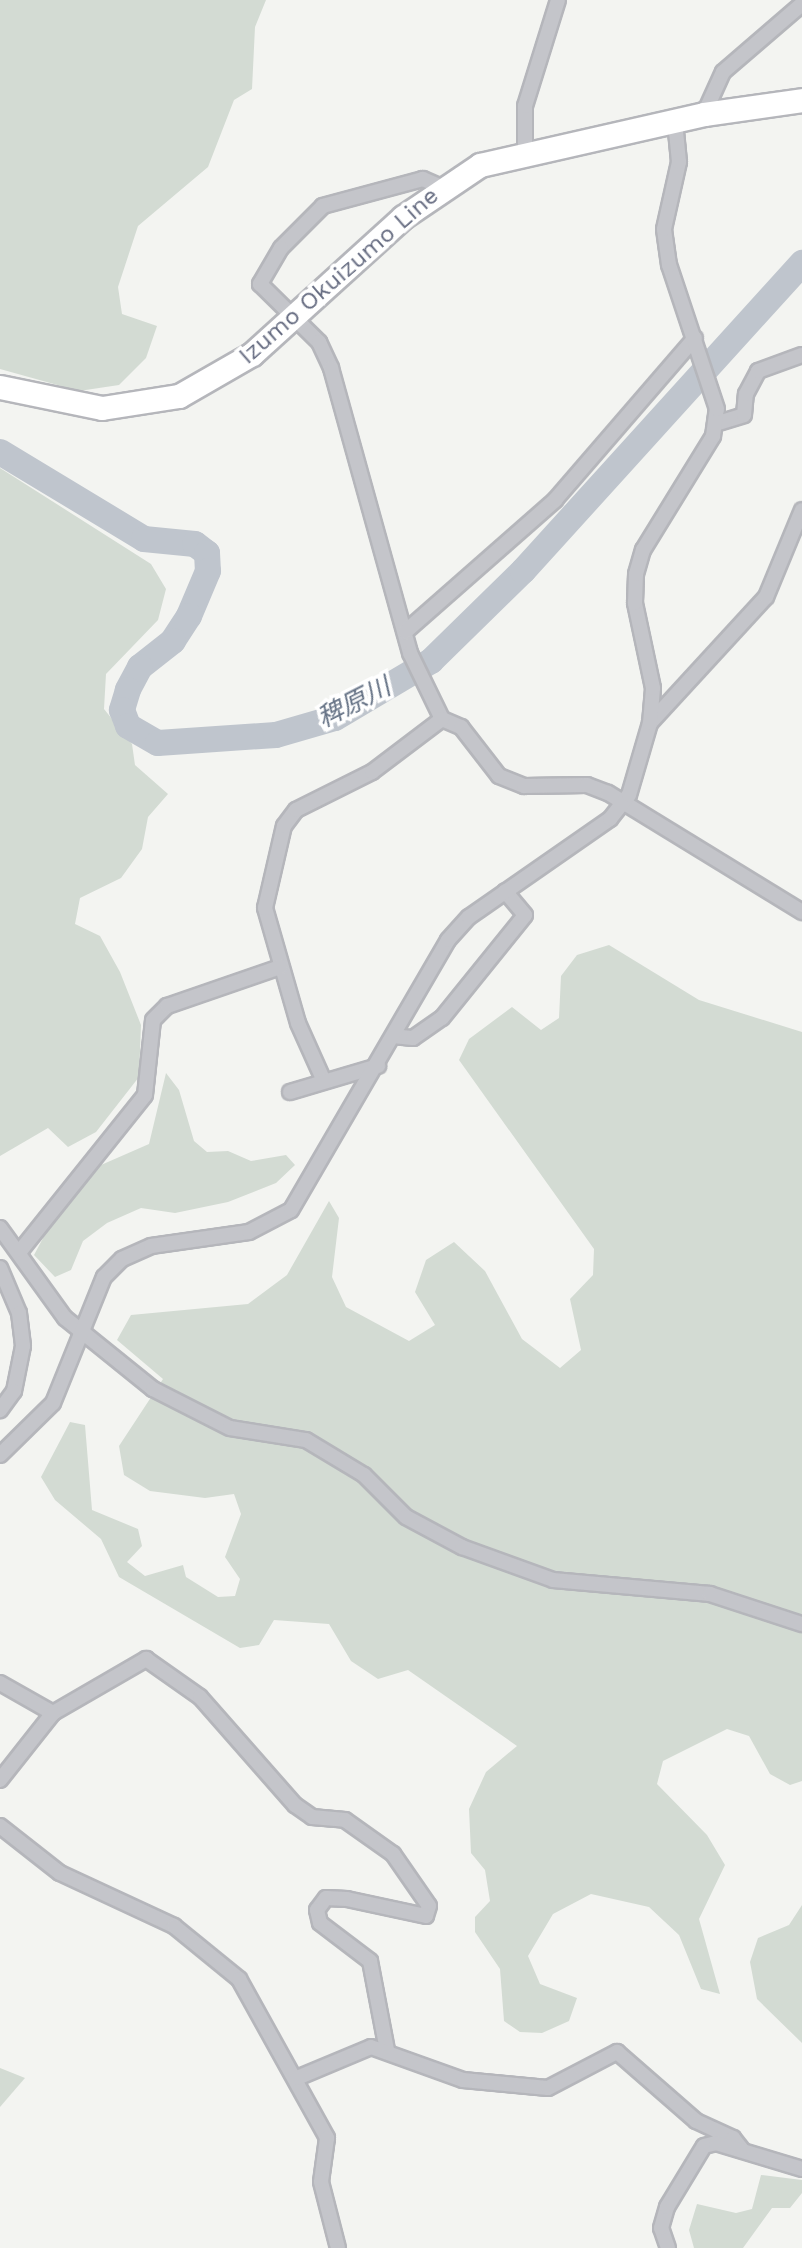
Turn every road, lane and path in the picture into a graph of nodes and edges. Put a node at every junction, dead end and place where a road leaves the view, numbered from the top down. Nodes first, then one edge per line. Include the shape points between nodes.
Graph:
1 (558, 0) edge
2 (802, 4) edge
3 (785, 7) edge
4 (802, 100) edge
5 (704, 114) junction
6 (675, 121) junction
7 (525, 152) junction
8 (441, 187) junction
9 (296, 315) junction
10 (698, 345) junction
11 (802, 355) edge
12 (0, 387) edge
13 (715, 424) junction
14 (802, 510) edge
15 (405, 632) junction
16 (443, 719) junction
17 (650, 723) junction
18 (628, 798) junction
19 (505, 891) junction
20 (802, 912) edge
21 (280, 967) junction
22 (393, 1036) junction
23 (378, 1066) junction
24 (323, 1079) junction
25 (290, 1093) dead end
26 (0, 1228) edge
27 (21, 1250) junction
28 (0, 1268) edge
29 (80, 1334) junction
30 (0, 1410) edge
31 (0, 1455) edge
32 (795, 1615) edge
33 (802, 1624) edge
34 (0, 1683) edge
35 (53, 1713) junction
36 (0, 1780) edge
37 (0, 1826) edge
38 (387, 2050) junction
39 (297, 2078) junction
40 (743, 2151) junction
41 (802, 2169) edge
42 (338, 2248) edge
43 (668, 2248) edge

1 - 7 street via 525,107
2 - 3 street
3 - 5 street via 723,72
4 - 5 main road, Izumo Okuizumo Line
5 - 6 main road, Izumo Okuizumo Line
6 - 7 main road, Izumo Okuizumo Line
6 - 10 street via 679,162 664,229
7 - 8 main road, Izumo Okuizumo Line via 480,165
8 - 9 main road, Izumo Okuizumo Line
8 - 9 street via 423,179 349,196 300,226 260,284
9 - 12 main road, Izumo Okuizumo Line via 220,377 179,396 102,408
9 - 15 street via 331,368
10 - 13 street via 714,393
10 - 15 street via 555,500
11 - 13 street via 764,367 750,382 744,415
13 - 17 street via 643,550 636,574 635,603 651,668
14 - 17 street via 766,597
15 - 16 street via 410,653
16 - 18 street via 461,727 499,776 524,786 587,785
16 - 21 street via 372,772 296,810 284,826 265,908
17 - 18 street
18 - 19 street
18 - 20 street
19 - 22 street via 448,940
19 - 22 street via 525,915 442,1018 413,1038
21 - 24 street
21 - 27 street via 167,1006 153,1020 145,1095
22 - 23 street
23 - 24 street
23 - 29 street via 291,1210 269,1226 151,1246 122,1259 104,1277
24 - 25 street
26 - 27 street
27 - 29 street
28 - 30 street via 19,1313 23,1346 14,1391
29 - 31 street via 53,1404
29 - 32 street via 201,1417 306,1440 363,1475 406,1517 513,1567 554,1580 710,1594
32 - 33 street
34 - 35 street
35 - 36 street
35 - 38 street via 146,1659 200,1697 295,1805 312,1816 364,1829 393,1854 429,1906 426,1916 347,1899 326,1898 317,1910 320,1923 370,1961
37 - 39 street via 60,1873 174,1926 239,1979
38 - 39 street via 352,2050
38 - 40 street via 463,2080 548,2088 617,2052 696,2121 733,2138
39 - 42 street via 327,2138 321,2182
40 - 41 street
40 - 43 street via 716,2143 704,2146 690,2163 661,2228

